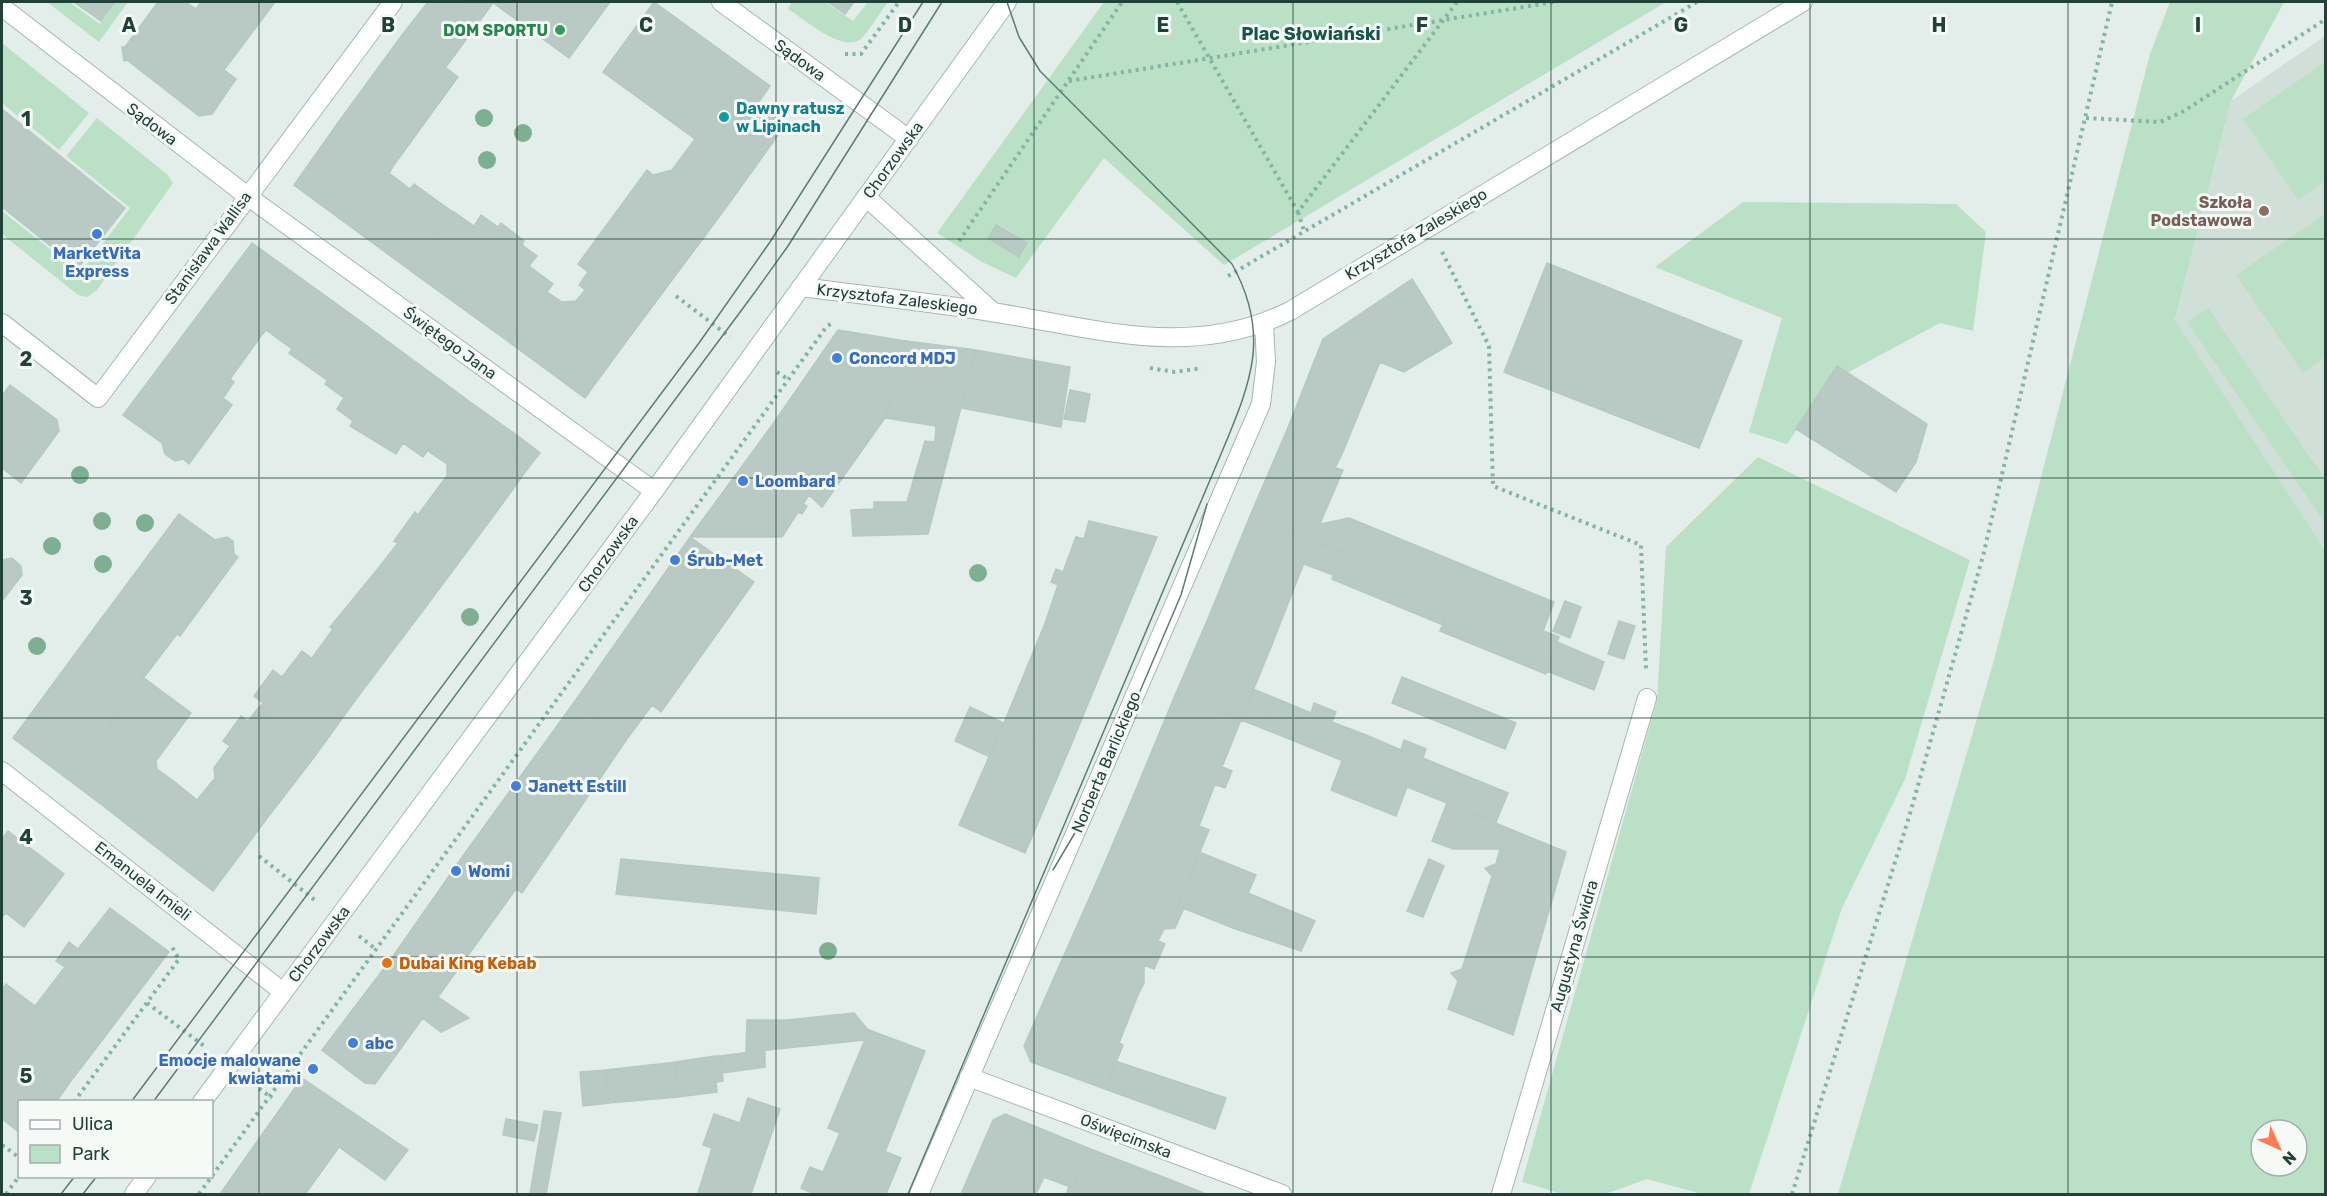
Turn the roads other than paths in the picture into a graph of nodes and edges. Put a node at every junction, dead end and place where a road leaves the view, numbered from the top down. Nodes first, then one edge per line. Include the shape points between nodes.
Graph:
1 (393, 2) edge
2 (721, 2) edge
3 (1007, 2) edge
4 (1803, 2) edge
5 (2, 7) edge
6 (909, 139) junction
7 (246, 195) junction
8 (866, 197) junction
9 (801, 287) junction
10 (993, 312) junction
11 (2, 323) edge
12 (1264, 324) junction
13 (654, 491) junction
14 (1647, 698) road end
15 (2, 771) edge
16 (283, 992) junction
17 (969, 1077) junction
18 (203, 1100) edge
19 (146, 1178) edge
20 (134, 1194) edge
21 (919, 1194) edge
22 (1282, 1194) edge
23 (1501, 1194) edge

1 - 7 street, Stanisława Wallisa
2 - 6 street, Sądowa
3 - 6 street, Chorzowska
4 - 12 street, Krzysztofa Zaleskiego
5 - 7 street, Sądowa
6 - 8 street, Chorzowska
7 - 11 street, Stanisława Wallisa via 98,398
7 - 13 street, Świętego Jana
8 - 9 street, Chorzowska
8 - 10 street, Krzysztofa Zaleskiego
9 - 10 street, Krzysztofa Zaleskiego
9 - 13 street, Chorzowska
10 - 12 street, Krzysztofa Zaleskiego via 1114,335 1183,339
12 - 17 street, Norberta Barlickiego via 1266,362 1261,404
13 - 16 street, Chorzowska
14 - 23 street, Augustyna Świdra
15 - 16 street, Emanuela Imieli
16 - 18 street, Chorzowska
17 - 21 street, Norberta Barlickiego
17 - 22 street, Oświęcimska
19 - 20 street

